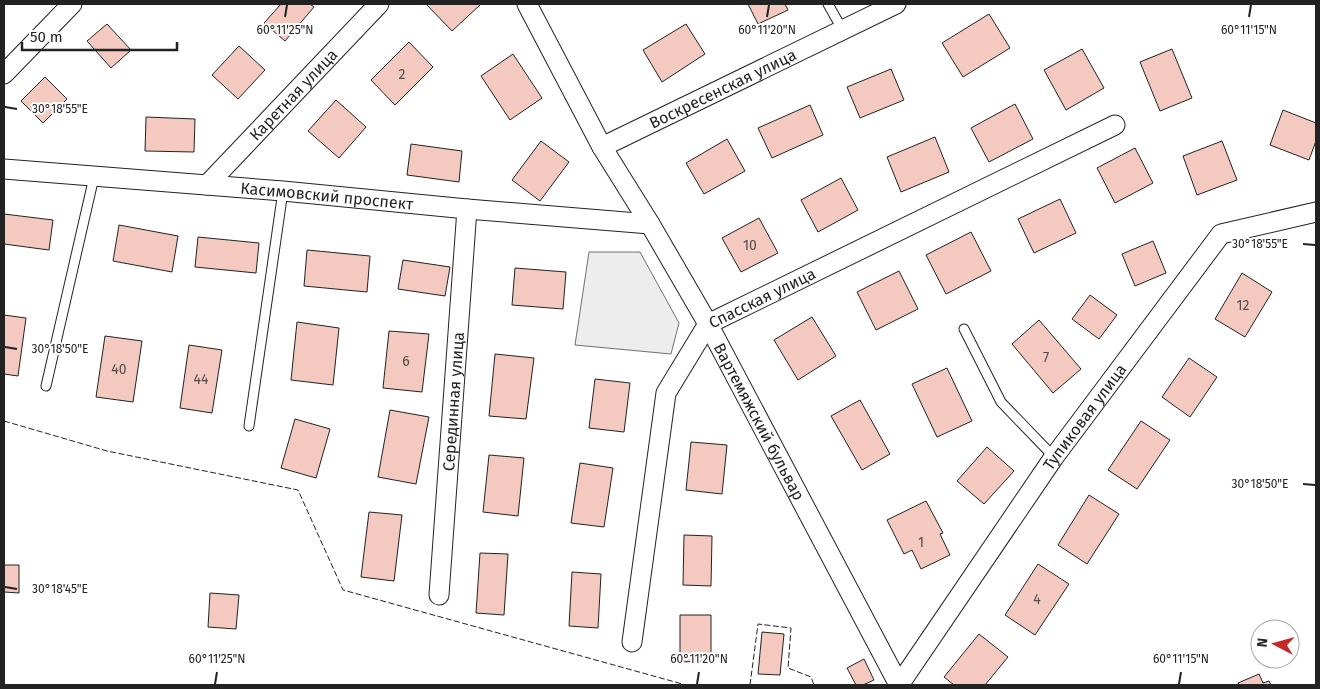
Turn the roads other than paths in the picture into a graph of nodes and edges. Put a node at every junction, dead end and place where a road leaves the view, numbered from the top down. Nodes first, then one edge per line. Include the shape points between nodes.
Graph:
1 (72, 4) edge
2 (378, 4) edge
3 (527, 4) edge
4 (828, 4) edge
5 (896, 4) edge
6 (842, 29) junction
7 (4, 74) edge
8 (1115, 125) dead end
9 (602, 147) junction
10 (4, 169) edge
11 (94, 177) junction
12 (207, 185) junction
13 (283, 191) junction
14 (467, 209) junction
15 (1316, 212) edge
16 (650, 224) junction
17 (708, 324) junction
18 (964, 329) dead end
19 (46, 386) dead end
20 (249, 426) dead end
21 (1054, 457) junction
22 (440, 595) dead end
23 (632, 642) dead end
24 (899, 685) edge

1 - 7 street
2 - 12 street, Каретная улица
3 - 9 street, Вартемяжский бульвар
4 - 6 lane
5 - 6 street, Воскресенская улица
6 - 9 street, Воскресенская улица
8 - 17 street, Спасская улица
9 - 16 street, Вартемяжский бульвар
10 - 11 street, Касимовский проспект
11 - 12 street, Касимовский проспект
11 - 19 lane
12 - 13 street, Касимовский проспект
13 - 14 street, Касимовский проспект
13 - 20 lane
14 - 16 street, Касимовский проспект
14 - 22 street, Серединная улица
15 - 21 street, Тупиковая улица via 1221,234
16 - 17 street, Вартемяжский бульвар
17 - 23 street, Спасская улица via 666,393
17 - 24 street, Вартемяжский бульвар
18 - 21 lane via 1001,402
21 - 24 street, Тупиковая улица

